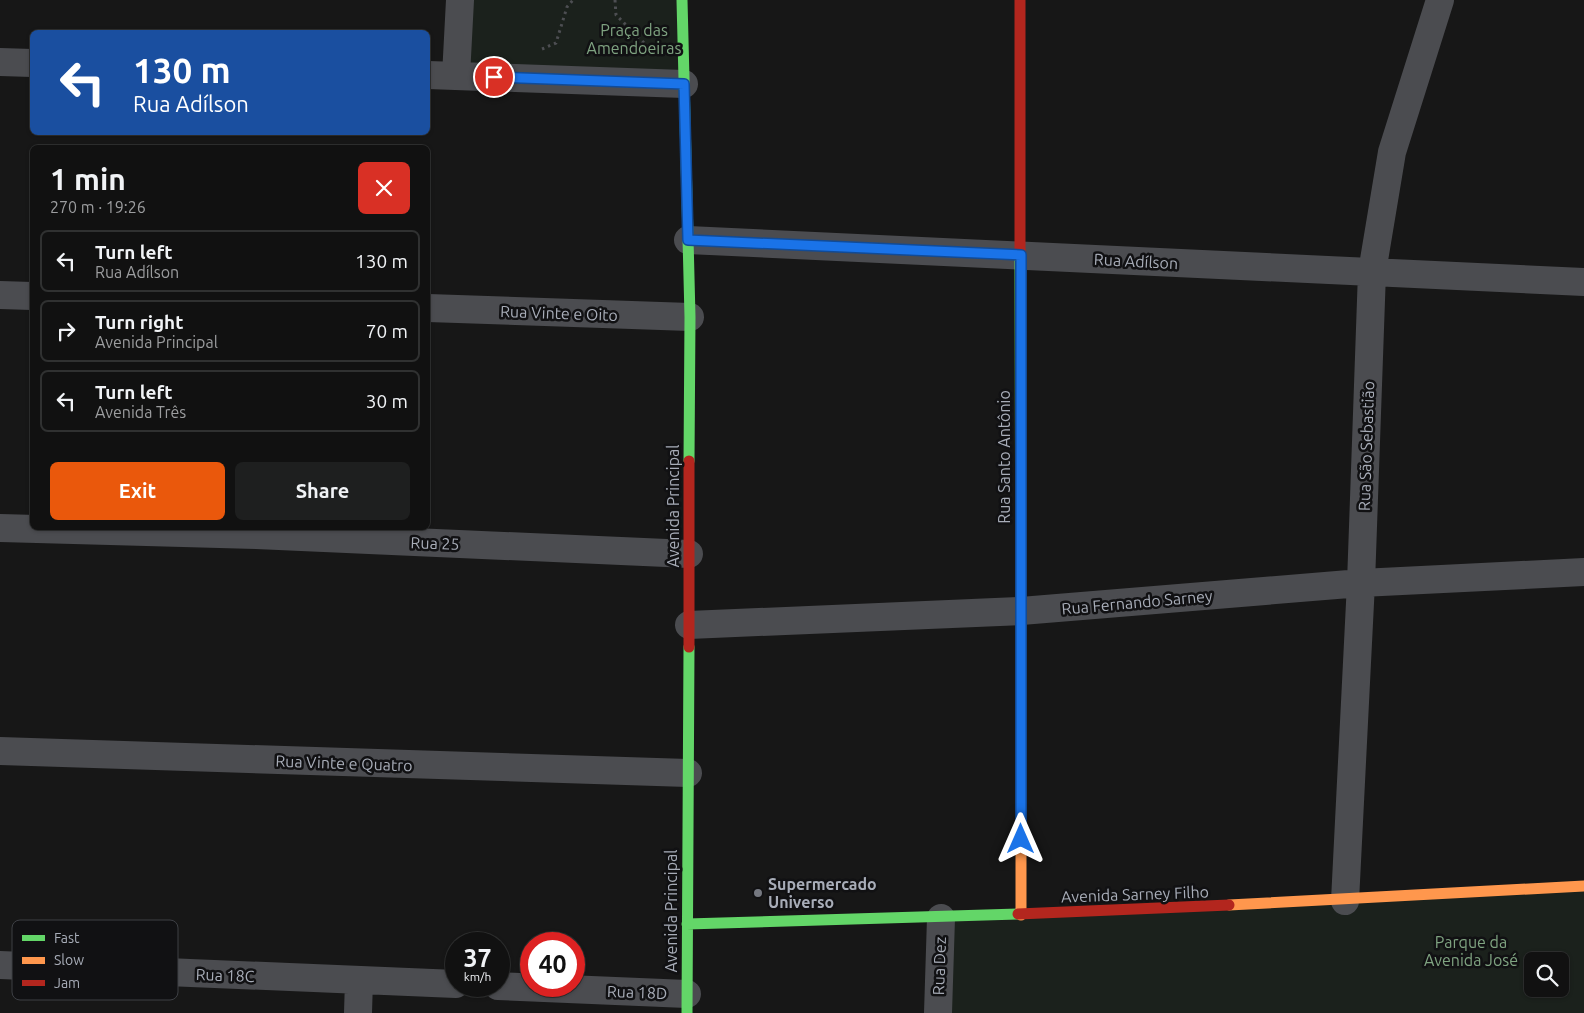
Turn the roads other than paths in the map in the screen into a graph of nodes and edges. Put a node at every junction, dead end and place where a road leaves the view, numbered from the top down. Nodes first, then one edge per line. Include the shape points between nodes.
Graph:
1 (460, 0) edge
2 (682, 0) edge
3 (1020, 0) edge
4 (1440, 0) edge
5 (0, 62) edge
6 (30, 63) edge
7 (430, 75) edge
8 (456, 76) junction
9 (684, 84) junction
10 (688, 240) junction
11 (1021, 255) junction
12 (1372, 272) junction
13 (1584, 282) edge
14 (0, 296) edge
15 (30, 296) edge
16 (430, 308) edge
17 (690, 317) junction
18 (0, 528) edge
19 (30, 529) edge
20 (73, 530) edge
21 (689, 554) junction
22 (1584, 572) edge
23 (1361, 583) junction
24 (1020, 611) junction
25 (689, 625) junction
26 (0, 751) edge
27 (688, 773) junction
28 (1584, 886) edge
29 (1345, 901) junction
30 (1021, 914) junction
31 (941, 918) junction
32 (687, 924) junction
33 (178, 972) edge
34 (359, 980) junction
35 (445, 984) edge
36 (510, 987) edge
37 (687, 1004) edge
38 (358, 1013) edge
39 (938, 1013) edge

1 - 8 street
2 - 9 street, Avenida Principal
3 - 11 street, Rua Santo Antônio
4 - 12 street, Rua São Sebastião via 1392,152
5 - 6 street
7 - 8 street
8 - 9 street
9 - 10 street, Avenida Principal
10 - 11 street, Rua Adílson
10 - 17 street, Avenida Principal
11 - 12 street, Rua Adílson
11 - 24 street, Rua Santo Antônio
12 - 13 street, Rua Adílson
12 - 23 street, Rua São Sebastião
14 - 15 street
16 - 17 street, Rua Vinte e Oito
17 - 21 street, Avenida Principal
18 - 19 street, Rua 25
20 - 21 street, Rua 25
21 - 25 street, Avenida Principal
22 - 23 street, Rua Fernando Sarney
23 - 24 street, Rua Fernando Sarney
23 - 29 street, Rua São Sebastião
24 - 25 street, Rua Fernando Sarney
24 - 30 street, Rua Santo Antônio
25 - 27 street, Avenida Principal
26 - 27 street, Rua Vinte e Quatro
27 - 32 street, Avenida Principal
28 - 29 street, Avenida Sarney Filho
29 - 30 street, Avenida Sarney Filho
30 - 31 street, Avenida Sarney Filho
31 - 32 street, Avenida Sarney Filho
31 - 39 street, Rua Dez
32 - 37 street, Avenida Principal
33 - 34 street, Rua 18C
34 - 35 street
34 - 38 street
36 - 37 street, Rua 18D

